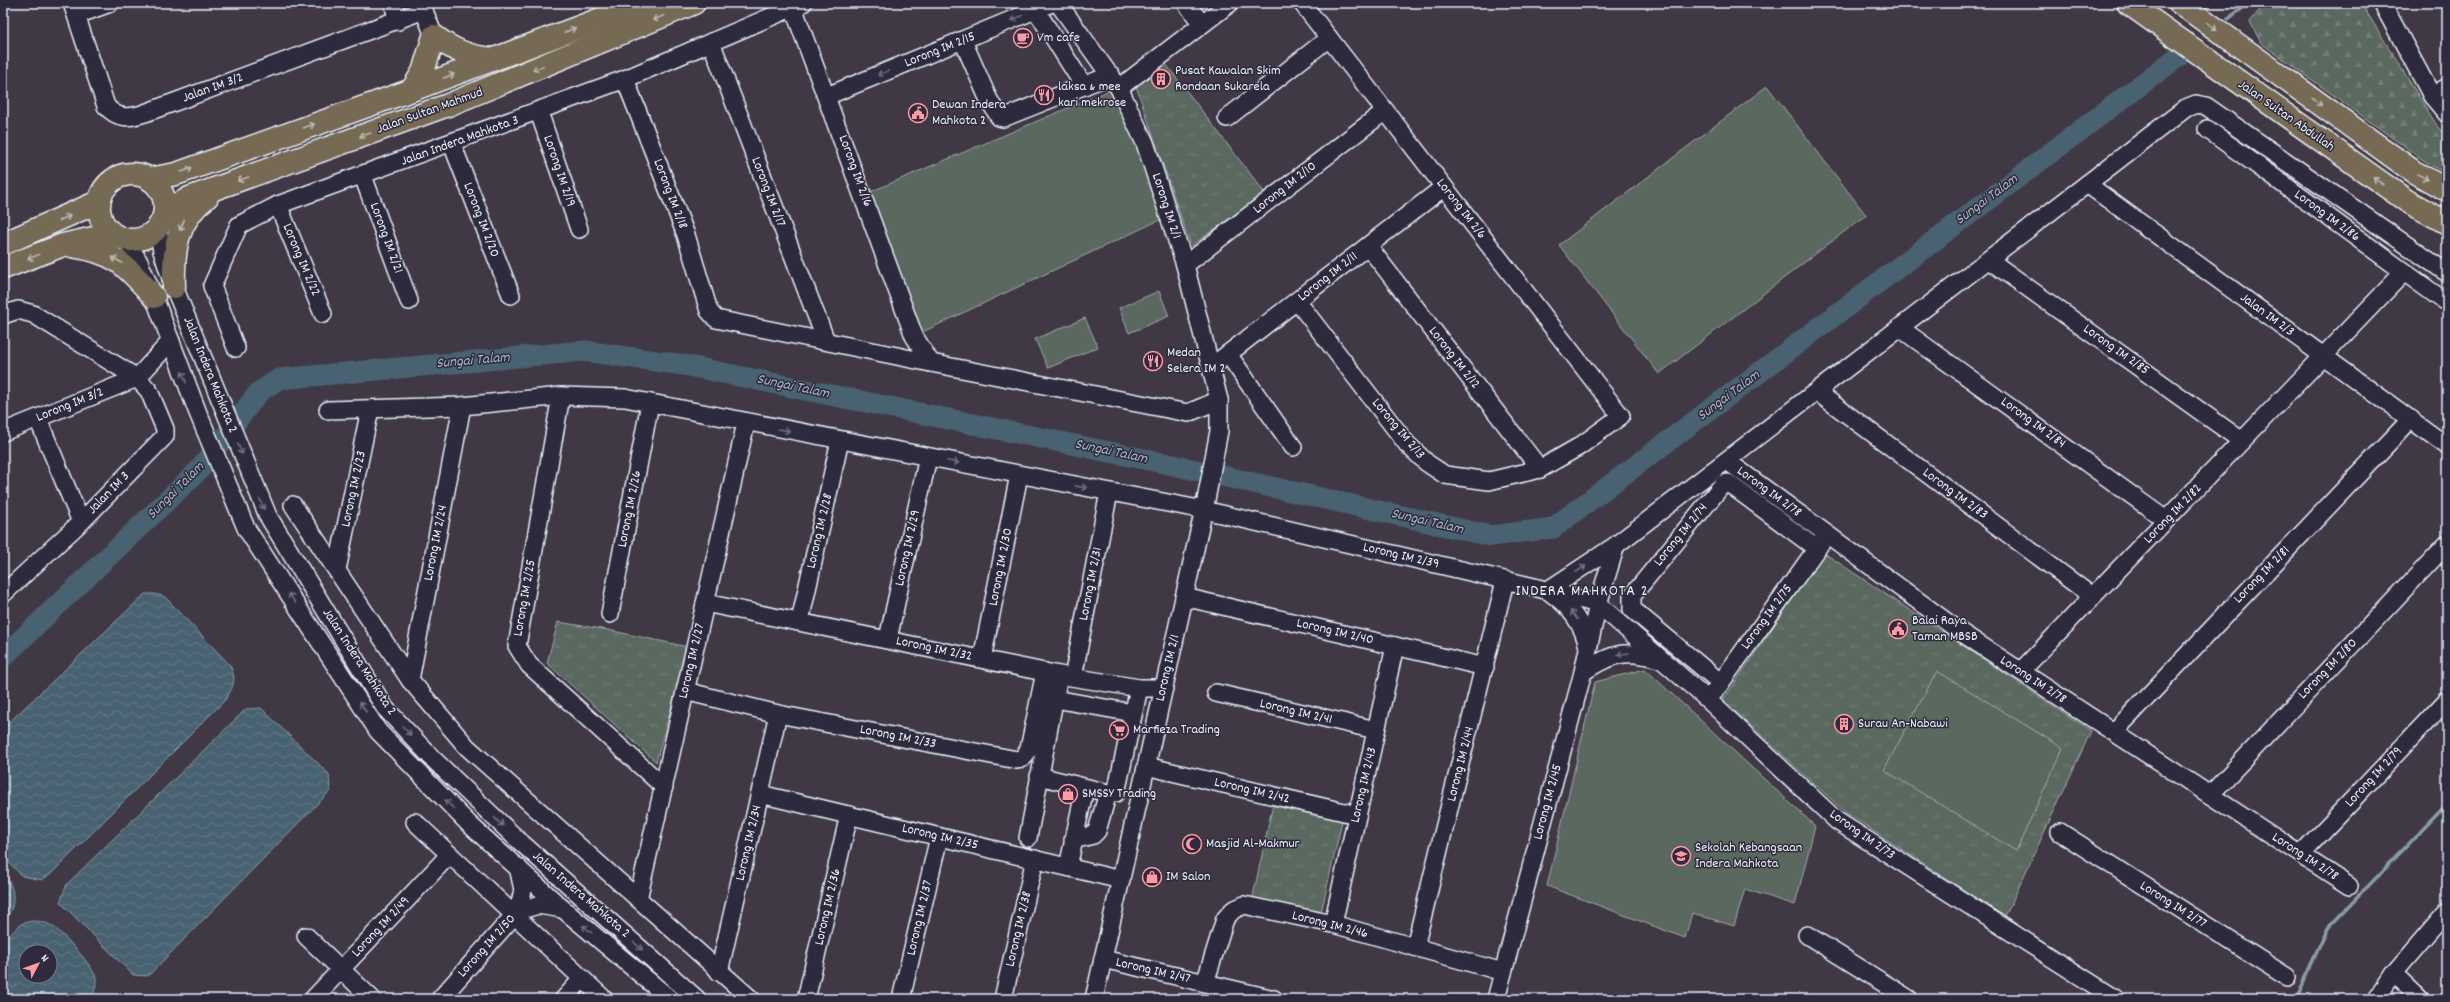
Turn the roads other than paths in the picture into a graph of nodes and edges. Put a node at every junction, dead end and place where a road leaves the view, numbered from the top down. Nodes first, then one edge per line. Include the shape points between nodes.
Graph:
1 (110, 3) edge
2 (393, 3) edge
3 (643, 3) edge
4 (694, 3) edge
5 (1052, 3) edge
6 (1058, 3) edge
7 (1186, 3) edge
8 (1230, 3) edge
9 (1302, 3) edge
10 (2128, 3) edge
11 (2173, 3) edge
12 (2180, 3) edge
13 (2382, 3) edge
14 (798, 5) edge
15 (423, 7) edge
16 (75, 9) edge
17 (1036, 10) junction
18 (2149, 18) junction
19 (398, 20) junction
20 (1202, 24) junction
21 (434, 36) junction
22 (1329, 38) junction
23 (963, 41) junction
24 (711, 42) junction
25 (2245, 49) junction
26 (494, 59) junction
27 (625, 80) junction
28 (1115, 81) junction
29 (1084, 86) junction
30 (2447, 87) edge
31 (412, 90) junction
32 (2252, 92) junction
33 (827, 96) junction
34 (2432, 96) junction
35 (1385, 111) junction
36 (539, 112) junction
37 (2447, 114) edge
38 (1227, 118) dead end
39 (2207, 129) dead end
40 (452, 144) junction
41 (364, 176) junction
42 (149, 179) junction
43 (2087, 184) junction
44 (219, 188) junction
45 (1444, 188) junction
46 (2447, 190) edge
47 (98, 202) junction
48 (278, 205) junction
49 (161, 221) junction
50 (2447, 223) edge
51 (579, 229) dead end
52 (119, 237) junction
53 (3, 244) edge
54 (63, 245) junction
55 (1368, 246) junction
56 (1989, 260) junction
57 (1185, 265) junction
58 (3, 268) edge
59 (2404, 272) junction
60 (2447, 272) edge
61 (174, 287) junction
62 (511, 295) dead end
63 (154, 298) junction
64 (409, 301) dead end
65 (1297, 301) junction
66 (2447, 303) edge
67 (323, 314) dead end
68 (3, 315) edge
69 (1900, 328) junction
70 (171, 341) junction
71 (826, 342) junction
72 (236, 348) dead end
73 (1228, 354) junction
74 (2324, 356) junction
75 (931, 364) junction
76 (1211, 367) junction
77 (137, 378) junction
78 (1817, 392) junction
79 (562, 396) junction
80 (1219, 400) junction
81 (650, 404) junction
82 (462, 406) junction
83 (370, 409) junction
84 (328, 410) dead end
85 (1621, 416) joint
86 (38, 418) junction
87 (2411, 419) junction
88 (746, 423) junction
89 (3, 432) edge
90 (840, 440) junction
91 (2242, 441) junction
92 (2447, 446) edge
93 (1293, 447) dead end
94 (928, 457) junction
95 (1727, 461) junction
96 (1540, 469) junction
97 (1019, 475) junction
98 (1109, 492) junction
99 (293, 505) dead end
100 (1205, 505) junction
101 (2166, 520) junction
102 (81, 522) junction
103 (1827, 534) junction
104 (2447, 544) edge
105 (1616, 545) junction
106 (1817, 549) junction
107 (337, 570) junction
108 (1505, 581) junction
109 (1548, 590) junction
110 (3, 594) edge
111 (1184, 597) junction
112 (2093, 597) junction
113 (705, 603) junction
114 (1598, 604) junction
115 (610, 614) dead end
116 (800, 621) junction
117 (888, 639) junction
118 (1395, 646) junction
119 (1588, 648) junction
120 (982, 659) junction
121 (1661, 660) junction
122 (1485, 667) junction
123 (1583, 672) junction
124 (2021, 672) junction
125 (1059, 675) junction
126 (410, 680) junction
127 (1720, 683) junction
128 (1139, 688) junction
129 (1164, 688) junction
130 (685, 692) junction
131 (1216, 693) dead end
132 (1055, 699) junction
133 (1708, 700) junction
134 (2447, 700) edge
135 (1133, 713) junction
136 (778, 714) junction
137 (1376, 730) junction
138 (2114, 732) junction
139 (1146, 766) junction
140 (1039, 776) junction
141 (664, 787) junction
142 (1085, 788) junction
143 (1108, 793) junction
144 (760, 794) junction
145 (2210, 795) junction
146 (849, 815) junction
147 (1357, 815) junction
148 (415, 822) dead end
149 (2060, 832) dead end
150 (939, 837) junction
151 (1028, 838) dead end
152 (1074, 840) junction
153 (2301, 854) junction
154 (449, 856) junction
155 (1035, 859) junction
156 (518, 867) junction
157 (1068, 867) junction
158 (1121, 880) junction
159 (2349, 886) dead end
160 (638, 899) junction
161 (563, 909) junction
162 (2447, 911) edge
163 (515, 913) junction
164 (1332, 924) junction
165 (1807, 934) dead end
166 (306, 936) dead end
167 (1415, 947) junction
168 (1103, 959) junction
169 (340, 971) junction
170 (719, 972) junction
171 (1503, 972) junction
172 (2394, 973) junction
173 (2287, 977) dead end
174 (582, 979) junction
175 (1205, 983) junction
176 (2099, 994) edge
177 (313, 999) edge
178 (372, 999) edge
179 (440, 999) edge
180 (564, 999) edge
181 (604, 999) edge
182 (670, 999) edge
183 (697, 999) edge
184 (751, 999) edge
185 (806, 999) edge
186 (901, 999) edge
187 (1003, 999) edge
188 (1094, 999) edge
189 (1274, 999) edge
190 (1496, 999) edge
191 (1909, 999) edge
192 (2116, 999) edge
193 (2377, 999) edge
194 (2421, 999) edge

1 - 16 street
2 - 19 street
26 -> 3 main road, Jalan Sultan Mahmud
4 -> 44 main road, Jalan Sultan Mahmud via 454,103
5 - 17 street, Lorong IM 2/15
6 - 28 street, Lorong IM 2/1
7 - 20 street
8 - 20 street
9 - 22 street, Lorong IM 2/6
10 - 18 main road, Jalan Sultan Abdullah
11 - 18 main road via 2174,10 2164,20
12 -> 25 main road, Jalan Sultan Abdullah
13 - 34 street
14 - 24 street, Jalan Indera Mahkota 3
14 - 33 street, Lorong IM 2/16
15 - 19 street, Jalan IM 3/2
15 - 21 street
16 - 19 street, Jalan IM 3/2 via 106,106 124,118 145,113
17 -> 23 street, Lorong IM 2/15
17 - 29 street
18 - 32 main road, Jalan Sultan Abdullah
20 - 28 street
21 - 26 main road via 454,50 467,55
21 - 31 main road via 423,72
22 - 35 street, Lorong IM 2/6
22 - 38 street
23 - 29 street via 999,117 1003,118
23 -> 33 street, Lorong IM 2/15
24 - 27 street, Jalan Indera Mahkota 3
24 - 71 street, Lorong IM 2/17
25 - 32 main road via 2223,44 2216,47 2214,54
25 -> 46 main road, Jalan Sultan Abdullah via 2414,172
31 -> 26 main road, Jalan Sultan Mahmud
27 - 36 street, Jalan Indera Mahkota 3
27 - 71 street, Lorong IM 2/18 via 686,235 709,311 720,321
28 - 29 street
28 - 57 street, Lorong IM 2/1 via 1145,144
30 - 34 street
42 -> 31 main road, Jalan Sultan Mahmud via 176,174
50 -> 32 main road, Jalan Sultan Abdullah via 2407,201
33 - 75 street, Lorong IM 2/16 via 914,336
34 - 37 street
35 - 45 street, Lorong IM 2/6
35 - 57 street, Lorong IM 2/10
36 - 40 street, Jalan Indera Mahkota 3
36 - 51 street, Lorong IM 2/19
39 - 59 street, Lorong IM 2/86
40 - 41 street, Jalan Indera Mahkota 3
40 - 62 street, Lorong IM 2/20
41 - 48 street, Jalan Indera Mahkota 3
41 - 64 street, Lorong IM 2/21
42 - 47 main road via 139,174 117,177 108,183
42 - 49 main road via 162,193
43 - 56 street
43 - 60 street via 2186,108 2196,104 2206,106
43 - 74 street, Jalan IM 2/3
44 - 49 main road, Jalan Sultan Mahmud via 189,198
44 -> 61 main road via 186,218 177,239
45 - 55 street, Lorong IM 2/11
45 - 85 street, Lorong IM 2/6
47 - 52 main road via 101,219
53 -> 47 main road
48 - 67 street, Lorong IM 2/22
48 - 72 street, Jalan Indera Mahkota 3 via 239,225 212,286
49 - 52 main road via 149,236 138,240
49 - 61 street, Jalan Indera Mahkota 2 via 162,251
52 - 54 main road
52 - 63 street, Jalan Indera Mahkota 2 via 139,262
54 -> 58 main road
63 -> 54 main road via 125,265 112,257 86,248
55 - 65 street, Lorong IM 2/11
55 - 96 street, Lorong IM 2/12
56 - 69 street
56 - 91 street, Lorong IM 2/85
57 - 76 street, Lorong IM 2/1
59 - 66 street, Lorong IM 2/86
59 - 74 street, Lorong IM 2/82
61 -> 183 street, Jalan Indera Mahkota 2 via 268,516 385,708 433,759 516,838
63 - 70 street, Jalan Indera Mahkota 2
65 - 73 street, Lorong IM 2/11
65 - 96 street, Lorong IM 2/13 via 1407,444 1427,463 1445,475 1489,481
68 - 77 street via 18,310 33,314
69 - 78 street
69 - 101 street, Lorong IM 2/84
70 - 77 street
156 -> 70 street, Jalan Indera Mahkota 2 via 469,824 378,731 246,528
71 - 75 street
73 - 76 street, Lorong IM 2/11
73 - 93 street
74 - 87 street, Jalan IM 2/3
74 - 91 street, Lorong IM 2/82
75 - 80 street via 1188,413
76 - 80 street, Lorong IM 2/1
77 - 86 street, Lorong IM 3/2
77 - 102 street, Jalan IM 3 via 149,391 165,429 165,436
78 - 95 street
78 - 112 street, Lorong IM 2/83
79 - 81 street, Lorong IM 2/39 via 601,396
79 - 82 street, Lorong IM 2/39
79 - 141 street, Lorong IM 2/25 via 517,646 529,665
80 - 100 street, Lorong IM 2/1 via 1219,432
81 - 88 street, Lorong IM 2/39
81 - 115 street, Lorong IM 2/26
82 - 83 street, Lorong IM 2/39
82 - 126 street, Lorong IM 2/24
83 - 84 street, Lorong IM 2/39
83 - 107 street, Lorong IM 2/23
85 - 96 street, Lorong IM 2/13 via 1580,446
86 - 89 street, Lorong IM 3/2
86 - 102 street
87 - 92 street, Jalan IM 2/3
87 - 138 street, Lorong IM 2/81
88 -> 90 street, Lorong IM 2/39
88 - 113 street, Lorong IM 2/27
90 - 94 street, Lorong IM 2/39
90 - 116 street, Lorong IM 2/28
91 - 101 street, Lorong IM 2/82
94 -> 97 street, Lorong IM 2/39
94 - 117 street, Lorong IM 2/29
95 - 103 street, Lorong IM 2/78
95 - 105 street
97 -> 98 street, Lorong IM 2/39
97 - 120 street, Lorong IM 2/30
98 - 100 street, Lorong IM 2/39
98 - 125 street, Lorong IM 2/31
99 - 107 street
100 - 108 street, Lorong IM 2/39
100 - 111 street, Lorong IM 2/1
101 - 112 street, Lorong IM 2/82
102 - 110 street, Jalan IM 3
103 - 106 street, Lorong IM 2/75
103 - 124 street, Lorong IM 2/78 via 1962,634
104 - 145 street, Lorong IM 2/80
109 -> 105 street
105 - 114 street, Lorong IM 2/45
106 - 127 street, Lorong IM 2/75
106 - 127 street, Lorong IM 2/74 via 1728,483 1723,484 1632,596 1632,609
107 - 126 street
108 - 109 street, Lorong IM 2/39
108 - 122 street, Lorong IM 2/44
109 - 114 street, Lorong IM 2/39
119 -> 109 street via 1579,622 1568,607
111 - 118 street, Lorong IM 2/40
111 - 129 street, Lorong IM 2/1
112 - 124 street, Lorong IM 2/82
113 - 116 street, Lorong IM 2/32
113 - 130 street, Lorong IM 2/27
114 - 119 street, Lorong IM 2/45
114 - 121 street, Lorong IM 2/73
116 - 117 street, Lorong IM 2/32
117 - 120 street, Lorong IM 2/32
118 - 122 street, Lorong IM 2/40
118 - 137 street, Lorong IM 2/43
119 - 123 street, Lorong IM 2/45
120 - 125 street, Lorong IM 2/32
121 -> 123 street via 1629,652 1614,655
121 - 133 street, Lorong IM 2/73
122 - 167 street, Lorong IM 2/44
123 - 171 street, Lorong IM 2/45
124 - 138 street, Lorong IM 2/78
125 - 128 street, Lorong IM 2/32
125 - 132 street
125 - 136 street, Lorong IM 2/33 via 1029,749 1023,758 1017,760
126 - 160 street via 467,747
127 - 133 street, Lorong IM 2/75
128 - 129 street, Lorong IM 2/32
128 - 135 street
129 - 139 street, Lorong IM 2/1
130 - 136 street, Lorong IM 2/33
130 - 141 street, Lorong IM 2/27
131 - 137 street, Lorong IM 2/41
132 - 135 street
132 - 140 street
133 - 176 street, Lorong IM 2/73 via 1837,821
134 - 153 street, Lorong IM 2/79
135 - 143 street via 1116,791 1113,794
136 - 144 street, Lorong IM 2/34
137 - 147 street, Lorong IM 2/43
138 - 145 street, Lorong IM 2/78
139 - 147 street, Lorong IM 2/42
139 - 158 street, Lorong IM 2/1
140 - 142 street
140 - 151 street
141 - 160 street, Lorong IM 2/27
142 - 143 street
142 - 152 street
143 - 152 street via 1097,831 1093,835
144 - 146 street, Lorong IM 2/35
144 - 170 street, Lorong IM 2/34
145 - 153 street, Lorong IM 2/78
146 - 150 street, Lorong IM 2/35
146 - 185 street, Lorong IM 2/36
147 - 164 street, Lorong IM 2/43
148 - 154 street
149 - 173 street, Lorong IM 2/77
150 - 155 street, Lorong IM 2/35
150 - 186 street, Lorong IM 2/37
152 - 157 street
153 - 159 street, Lorong IM 2/78
154 - 163 street
154 - 169 street, Lorong IM 2/49
155 - 157 street, Lorong IM 2/35
155 - 187 street, Lorong IM 2/38
156 - 161 street, Jalan Indera Mahkota 2
156 - 163 street via 523,890
157 - 158 street, Lorong IM 2/35
158 - 168 street, Lorong IM 2/1
160 - 170 street
161 - 163 street via 538,905
182 -> 161 street, Jalan Indera Mahkota 2
162 - 172 street
163 - 174 street
163 - 179 street, Lorong IM 2/50
164 - 167 street, Lorong IM 2/46
164 - 175 street, Lorong IM 2/46 via 1244,905 1233,910 1225,919
165 - 191 street
166 - 169 street
167 - 171 street, Lorong IM 2/46
168 - 175 street, Lorong IM 2/47
168 - 188 street, Lorong IM 2/1
169 - 177 street, Lorong IM 2/49
169 - 178 street
170 - 184 street
171 - 190 street, Lorong IM 2/45
172 - 193 street
172 - 194 street
174 - 180 street
174 - 181 street
175 - 189 street, Lorong IM 2/47
176 - 192 street, Lorong IM 2/73

